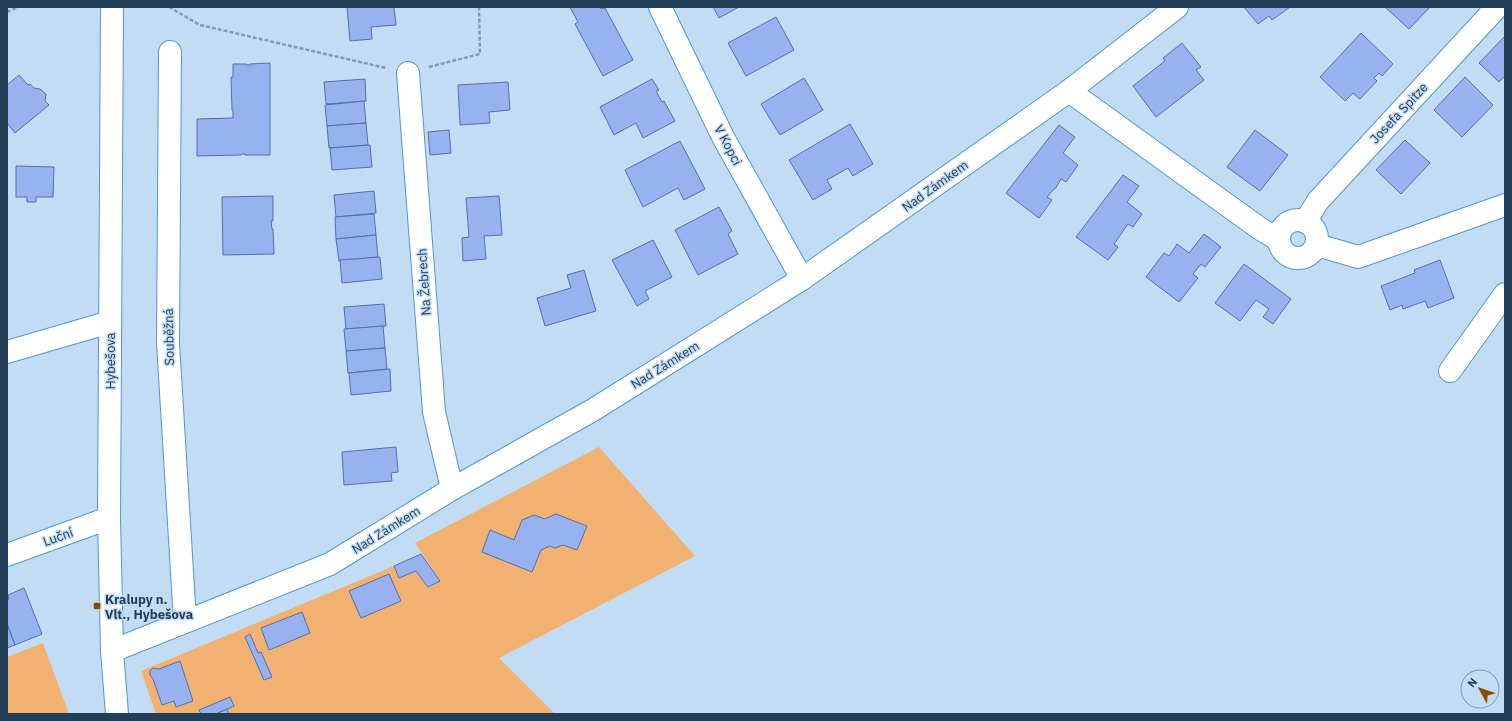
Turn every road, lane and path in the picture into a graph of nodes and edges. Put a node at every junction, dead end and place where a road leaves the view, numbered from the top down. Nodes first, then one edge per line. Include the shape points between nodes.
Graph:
1 (18, 7) edge
2 (112, 7) edge
3 (169, 7) edge
4 (478, 7) edge
5 (660, 7) edge
6 (1177, 7) edge
7 (1497, 7) edge
8 (7, 12) edge
9 (170, 52) dead end
10 (408, 73) junction
11 (1069, 91) junction
12 (1505, 205) edge
13 (1305, 222) junction
14 (1279, 240) junction
15 (1317, 245) junction
16 (802, 279) junction
17 (1505, 294) edge
18 (110, 322) junction
19 (7, 352) edge
20 (1450, 371) dead end
21 (452, 489) junction
22 (109, 518) junction
23 (7, 555) edge
24 (185, 621) junction
25 (112, 651) junction
26 (116, 714) edge

1 - 8 path
2 - 18 street, Hybešova
3 - 10 path via 200,25
4 - 10 path via 480,54
5 - 16 street, V Kopci via 723,137
6 - 11 street, Nad Zámkem
7 - 13 street, Josefa Spitze via 1318,201
9 - 24 street, Souběžná via 168,343
10 - 21 street, Na Žebrech via 434,412
11 - 14 street
11 - 16 street, Nad Zámkem
12 - 15 street via 1358,256
13 - 14 street via 1290,222 1282,229
13 - 15 street via 1316,234
14 - 15 street via 1282,250 1290,257 1301,258 1311,254
16 - 21 street, Nad Zámkem via 593,410
17 - 20 street
18 - 19 street
18 - 22 street, Hybešova
21 - 24 street, Nad Zámkem via 330,564
22 - 23 street, Luční
22 - 25 street, Hybešova
24 - 25 street, Nad Zámkem
25 - 26 street, Hybešova

